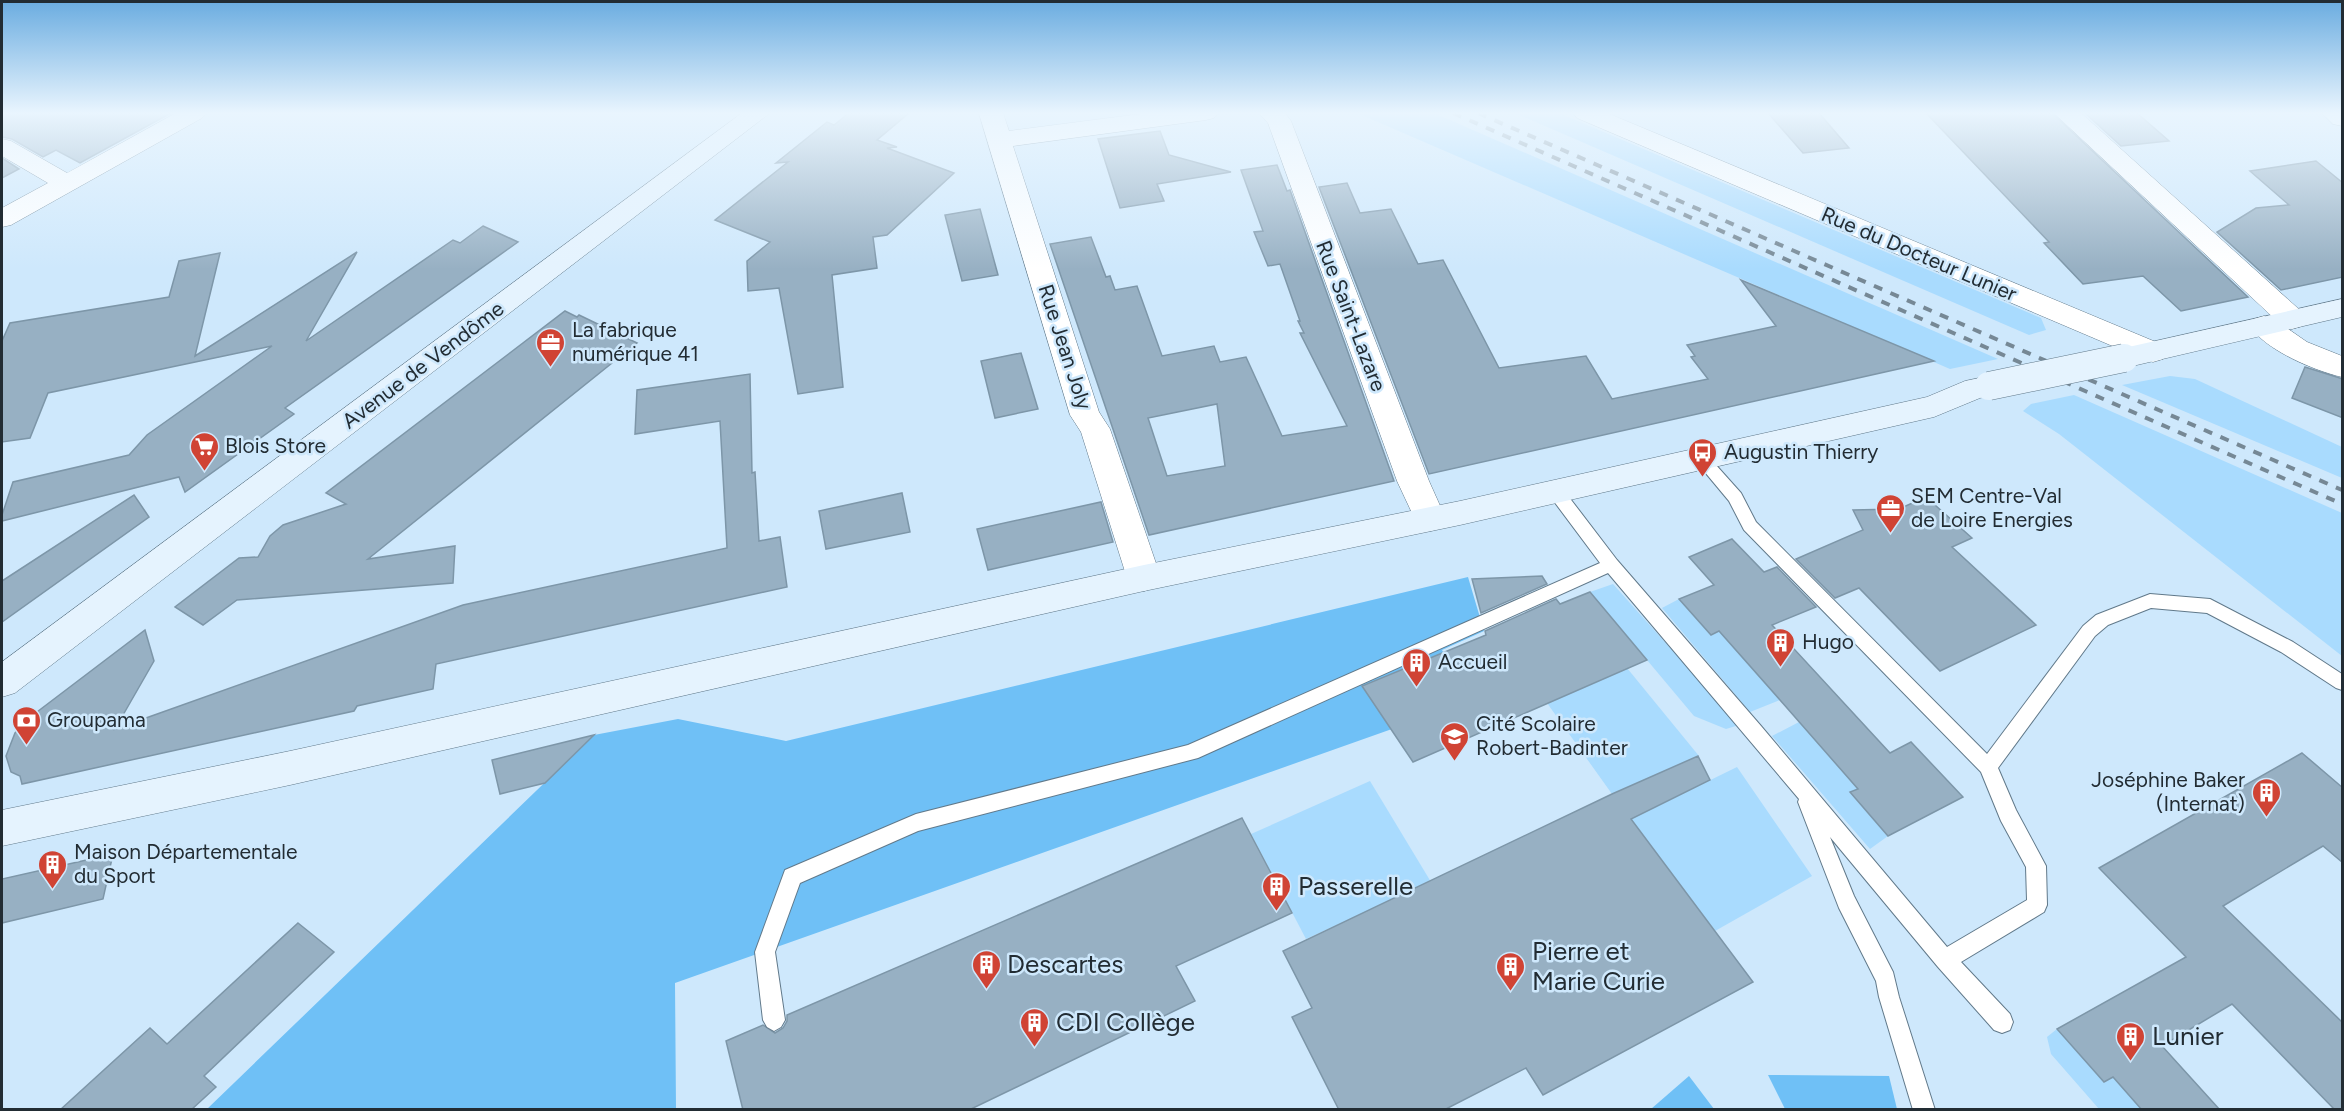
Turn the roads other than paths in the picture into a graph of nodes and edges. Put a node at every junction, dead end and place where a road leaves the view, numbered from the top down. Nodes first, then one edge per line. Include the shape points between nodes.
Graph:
1 (35, 165) edge
2 (99, 165) edge
3 (689, 165) edge
4 (1008, 165) edge
5 (1295, 165) edge
6 (1708, 165) edge
7 (2123, 165) edge
8 (66, 183) junction
9 (2, 219) edge
10 (2343, 308) edge
11 (2292, 319) junction
12 (2264, 326) junction
13 (2153, 352) junction
14 (2343, 368) edge
15 (1702, 459) junction
16 (1556, 492) junction
17 (1430, 519) junction
18 (1611, 565) junction
19 (1144, 578) junction
20 (2, 682) edge
21 (2343, 683) edge
22 (1988, 767) junction
23 (1801, 787) junction
24 (2, 828) edge
25 (1945, 960) junction
26 (774, 1020) dead end
27 (2002, 1022) dead end
28 (1924, 1110) edge

1 - 8 street
2 - 8 street
3 - 20 main road, Avenue de Vendôme
4 - 19 street, Rue Jean Joly via 1085,415 1095,429
5 - 17 street, Rue Saint-Lazare
6 - 13 street, Rue du Docteur Lunier
7 - 11 street
8 - 9 street
10 - 11 main road
11 - 12 main road
12 - 13 main road
12 - 14 street via 2297,350
13 - 15 main road, bridge via 1975,388 1934,406
15 - 16 main road
15 - 22 lane via 1735,497 1750,526
16 - 17 main road
16 - 18 lane
17 - 19 main road
18 - 23 lane
18 - 26 lane via 1191,752 916,823 792,877 765,952
19 - 24 main road
21 - 22 lane via 2287,647 2210,606 2150,601 2102,620 2089,631
22 - 25 lane via 2036,866 2037,905
23 - 25 lane
23 - 28 lane via 1846,901 1886,979 1888,997
25 - 27 lane

